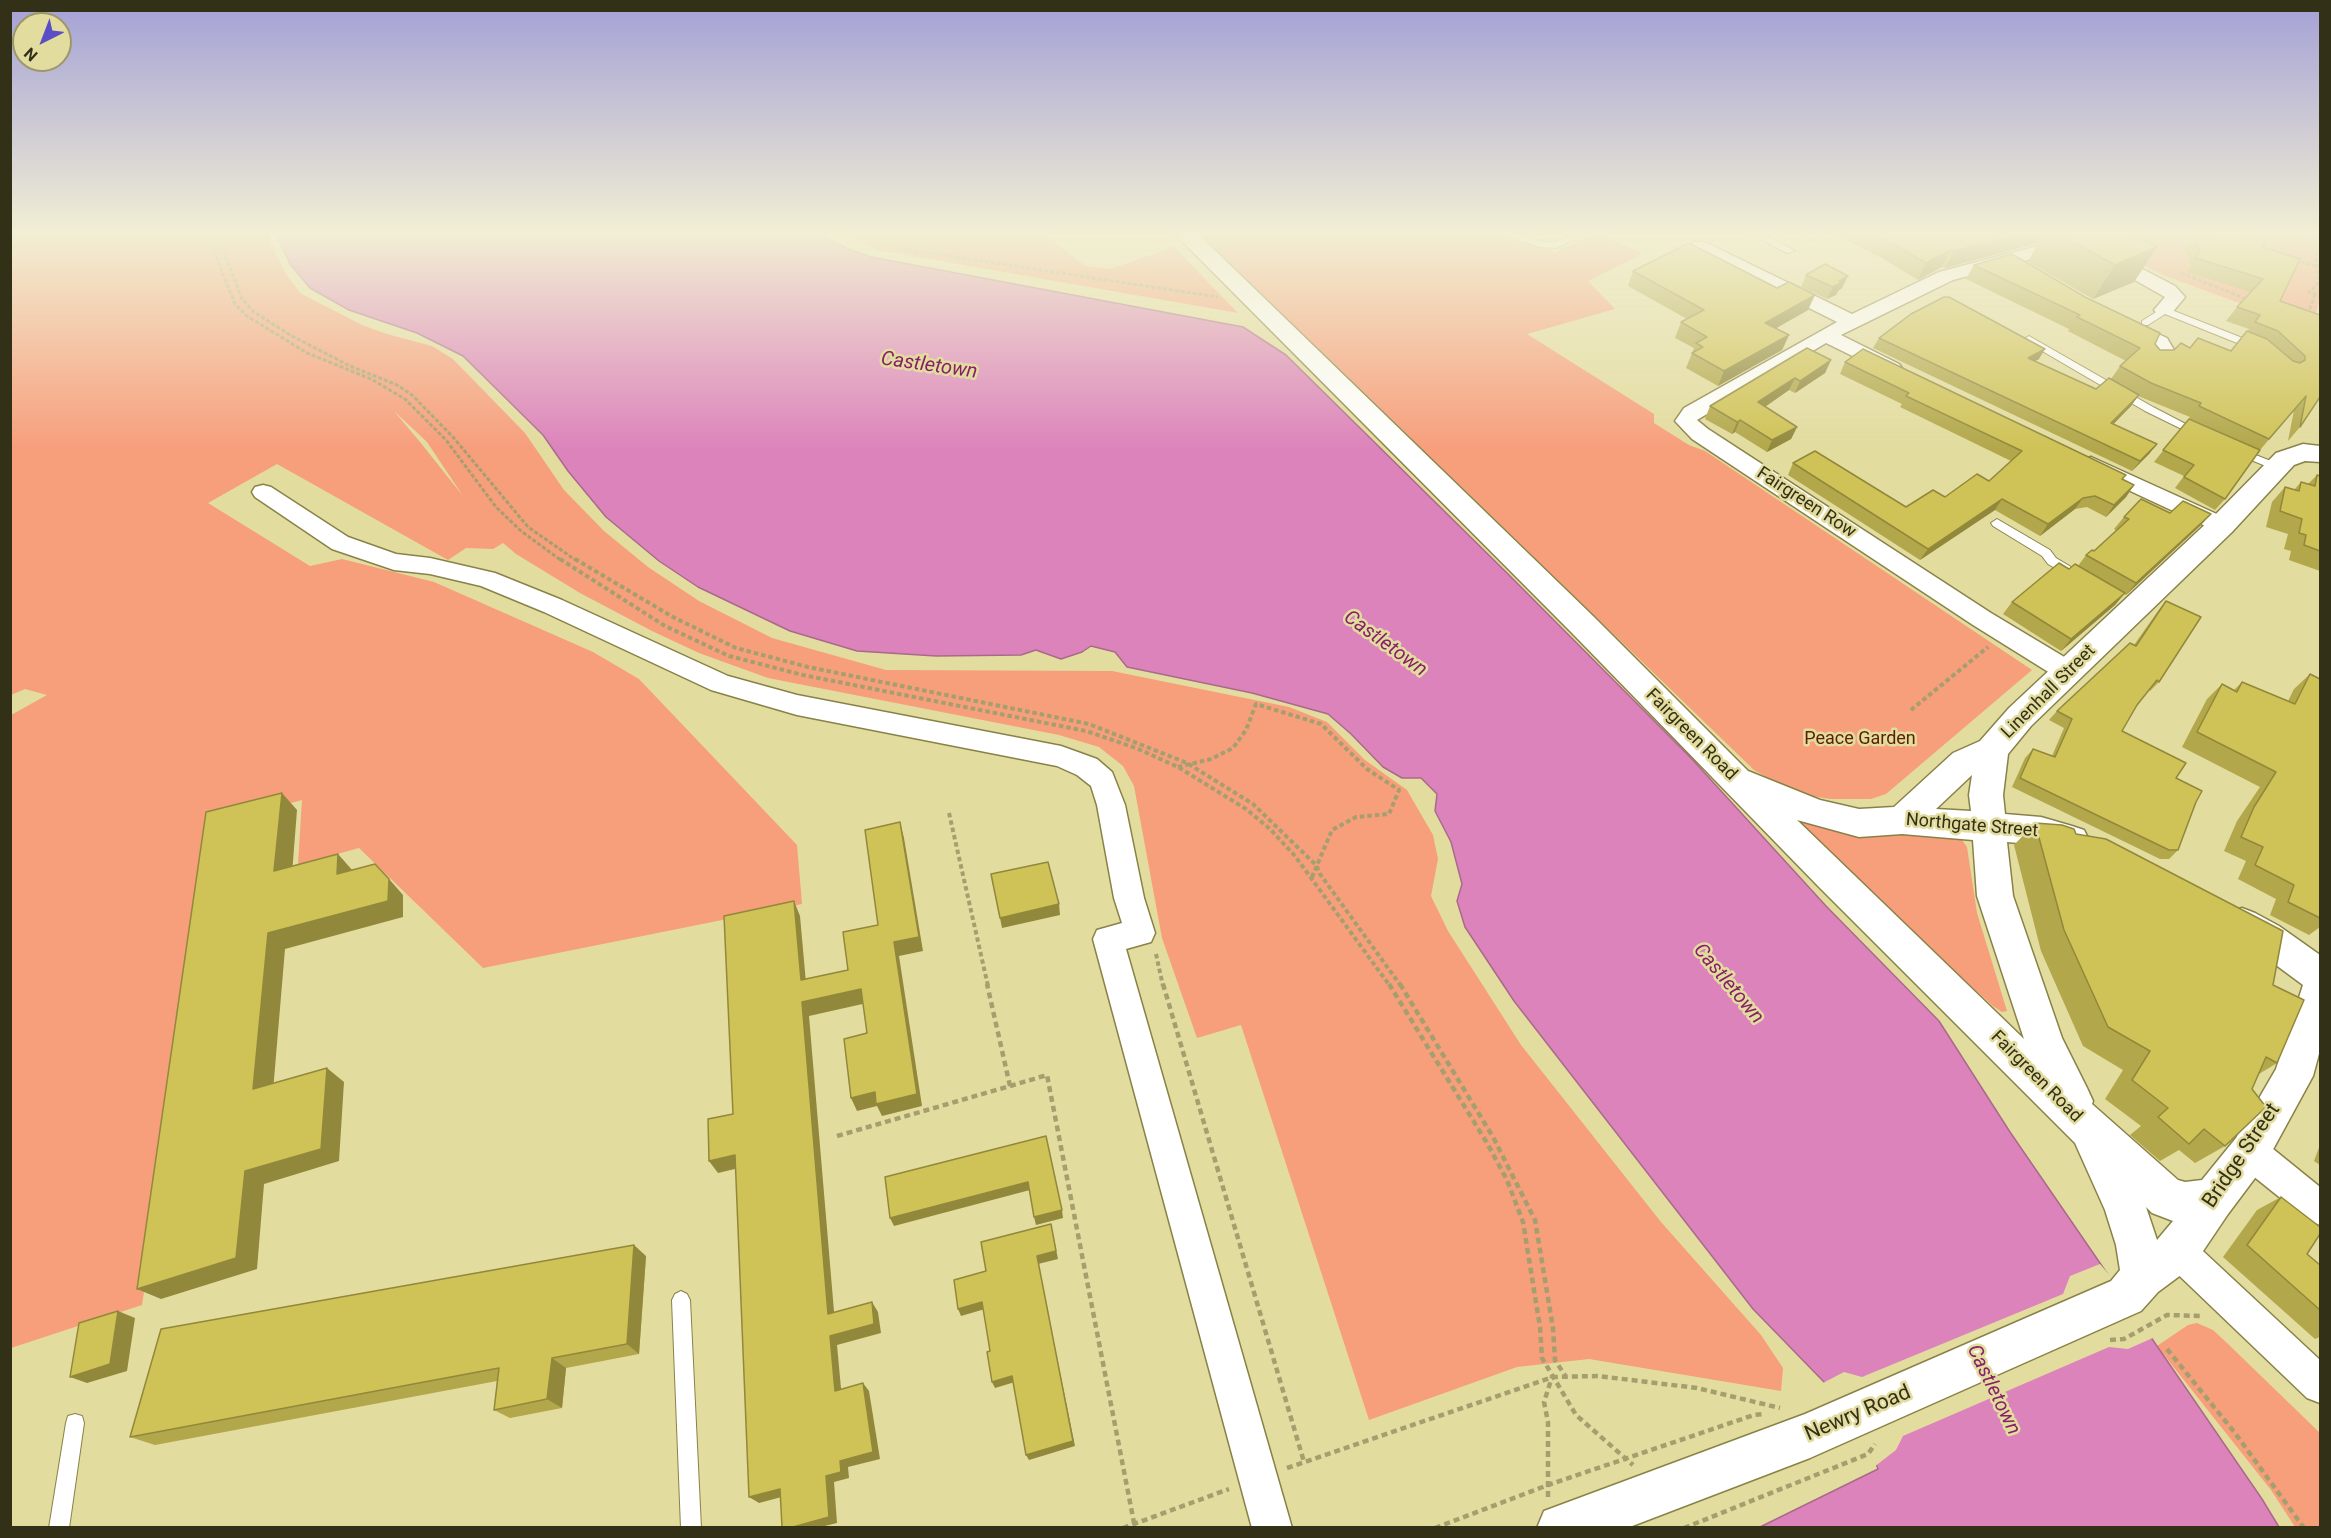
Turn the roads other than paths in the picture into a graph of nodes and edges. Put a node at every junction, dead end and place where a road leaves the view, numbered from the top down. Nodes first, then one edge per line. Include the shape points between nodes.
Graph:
1 (1259, 306) edge
2 (1819, 306) edge
3 (1885, 306) edge
4 (2168, 306) edge
5 (2164, 310) junction
6 (2103, 314) edge
7 (1852, 322) junction
8 (2145, 323) edge
9 (1826, 335) junction
10 (2029, 339) edge
11 (2268, 356) edge
12 (2157, 358) edge
13 (1905, 374) edge
14 (2208, 438) edge
15 (2228, 447) edge
16 (2071, 454) edge
17 (2320, 454) edge
18 (2277, 467) junction
19 (263, 492) dead end
20 (1997, 523) dead end
21 (2222, 525) junction
22 (2082, 579) edge
23 (2067, 671) junction
24 (1992, 750) junction
25 (1712, 756) junction
26 (1902, 820) junction
27 (1988, 827) junction
28 (2106, 854) edge
29 (2216, 910) edge
30 (2320, 976) edge
31 (2320, 989) edge
32 (2087, 1127) junction
33 (2250, 1152) junction
34 (2213, 1199) junction
35 (2320, 1208) edge
36 (2178, 1251) junction
37 (2135, 1287) junction
38 (681, 1300) dead end
39 (2320, 1384) edge
40 (75, 1423) dead end
41 (1552, 1506) edge
42 (1676, 1507) edge
43 (59, 1527) edge
44 (692, 1527) edge
45 (1272, 1527) edge

1 - 25 main road, Fairgreen Road
2 - 7 street
3 - 7 street
4 - 5 street
5 - 8 lane
5 - 11 lane via 2261,349
6 - 12 street via 2160,342 2164,350
7 - 9 street
9 - 13 street
9 - 23 street, Fairgreen Row via 1691,413 1686,422
10 - 14 lane via 2149,409
15 - 18 lane
16 - 21 street
17 - 18 main road, Linenhall Street via 2303,453 2285,459
18 - 21 main road, Linenhall Street
19 - 45 street via 340,543 394,562 487,579 720,683 797,705 1061,756 1087,767 1102,780 1140,933 1108,939 1173,1166 1272,1480
20 - 22 lane
21 - 23 main road, Linenhall Street via 2128,605
23 - 24 main road, Linenhall Street
24 - 26 main road via 1965,762
24 - 27 main road, Linenhall Street via 1986,795
25 - 26 main road, Northgate Street via 1757,789 1815,813 1859,823
25 - 32 main road, Fairgreen Road
26 - 27 main road, Northgate Street
27 - 28 main road, Northgate Street via 2041,831
27 - 32 main road, Linenhall Street via 1995,896 2018,968 2044,1042
29 - 30 main road via 2266,937
31 - 33 main road, Bridge Street via 2293,1076
32 - 34 main road, Fairgreen Road via 2167,1198 2185,1203
32 - 37 main road via 2124,1205 2137,1245
33 - 34 main road, Bridge Street
33 - 35 street
34 - 36 main road, Bridge Street
36 - 37 main road, Newry Road
36 - 39 street
37 - 42 main road, Newry Road via 1802,1431
38 - 44 lane
40 - 43 lane
41 - 42 main road, Newry Road

